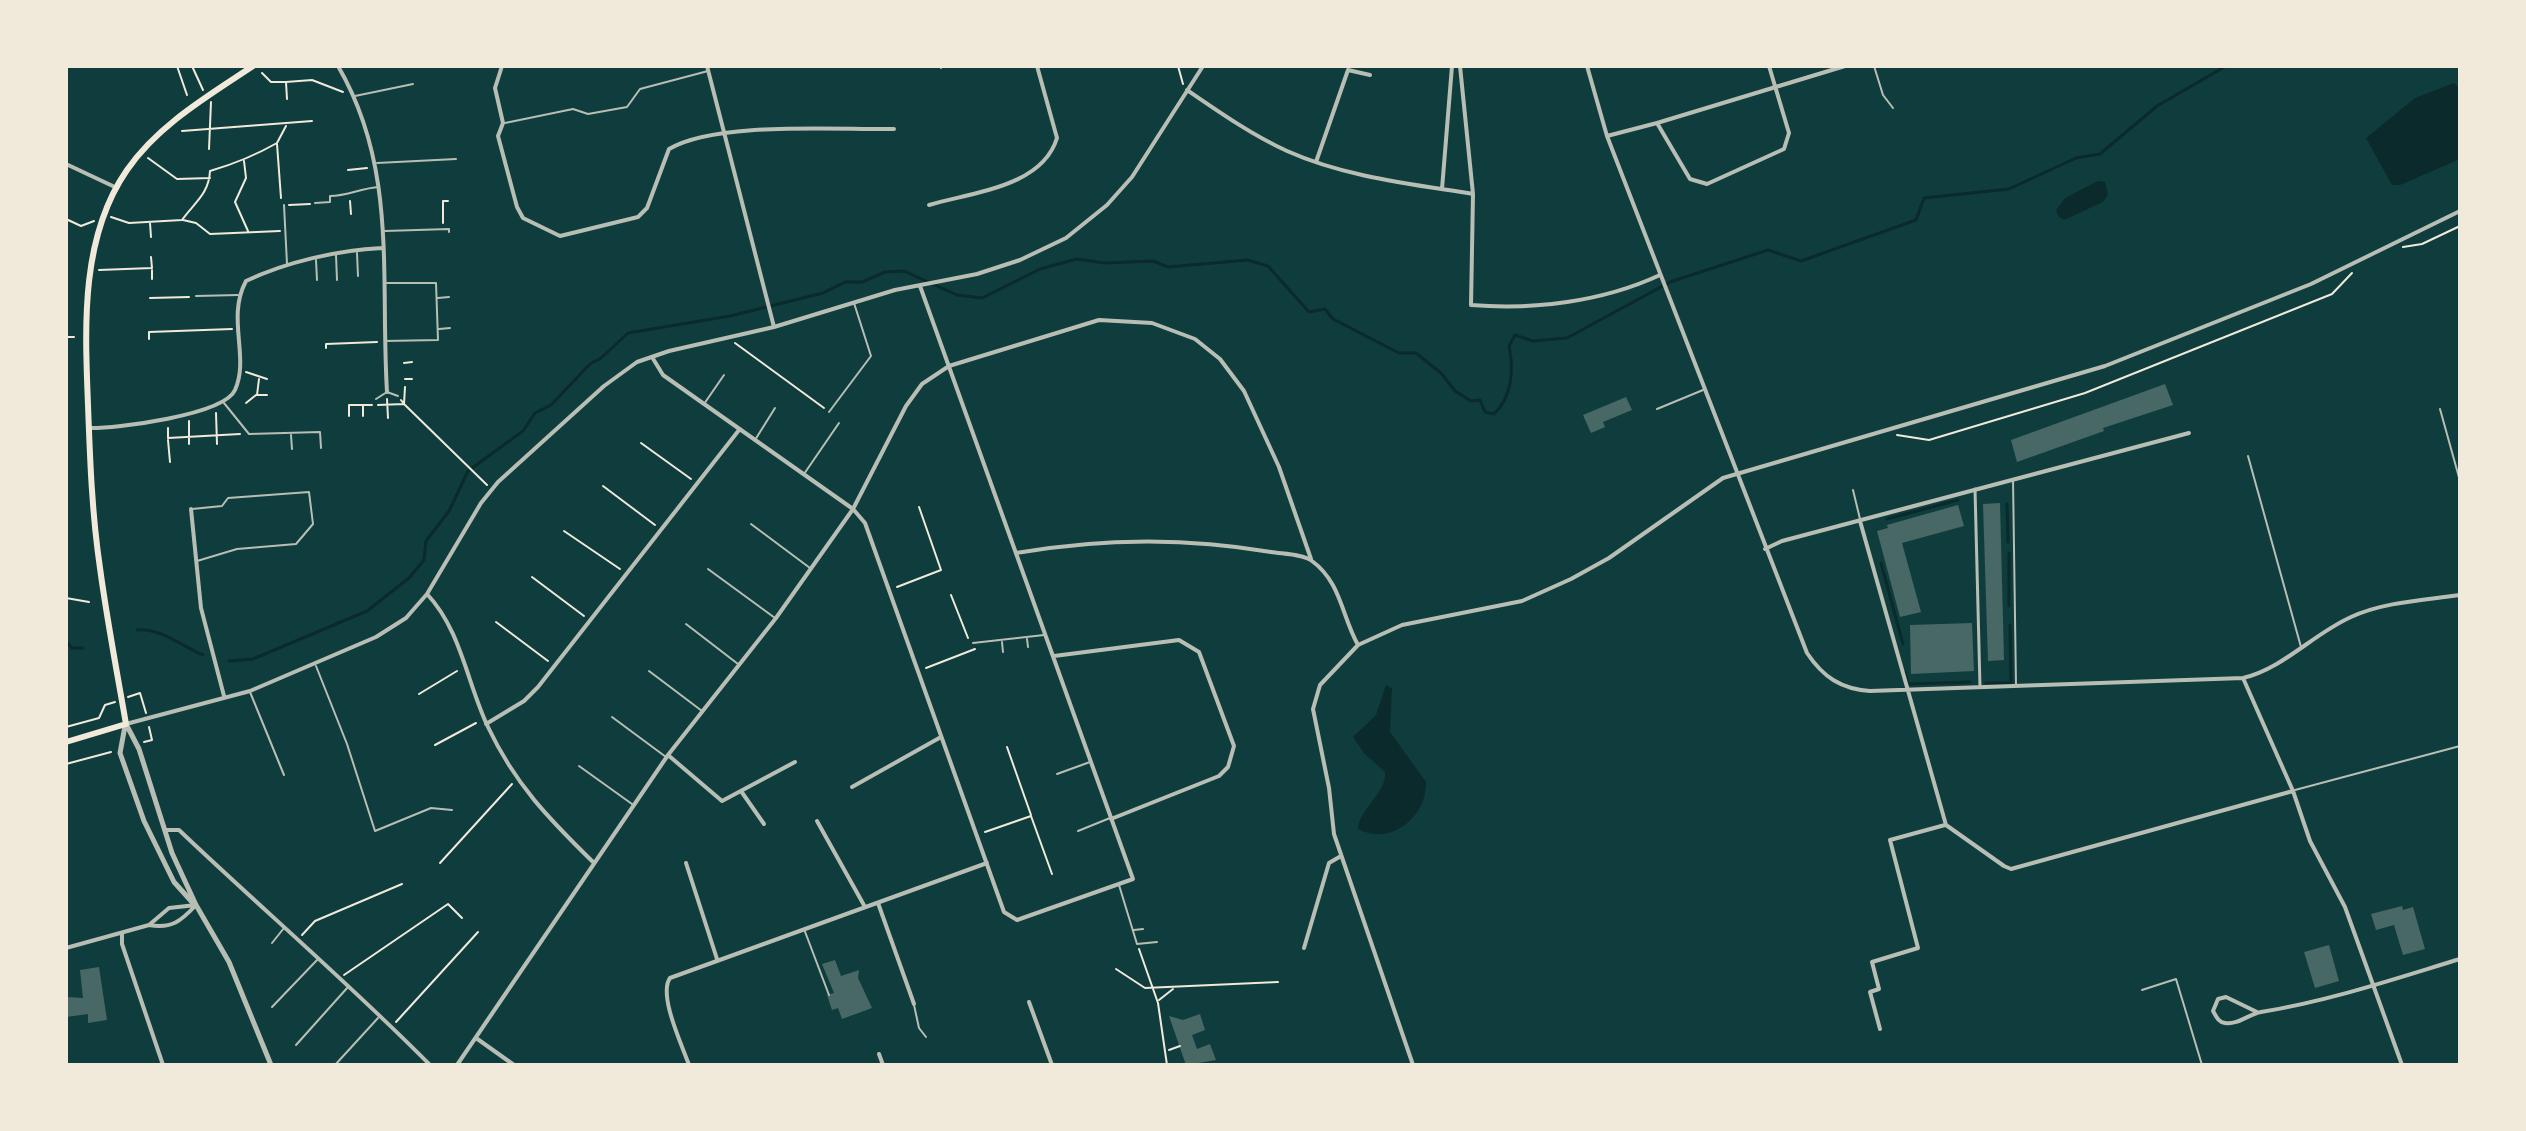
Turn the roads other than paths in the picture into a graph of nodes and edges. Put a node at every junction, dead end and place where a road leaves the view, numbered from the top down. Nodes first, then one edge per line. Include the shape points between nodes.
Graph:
1 (253, 66) edge
2 (338, 66) edge
3 (502, 66) edge
4 (1037, 66) edge
5 (1203, 66) edge
6 (1452, 66) edge
7 (1460, 66) edge
8 (1587, 66) edge
9 (1769, 66) edge
10 (1845, 66) edge
11 (1874, 66) edge
12 (708, 68) edge
13 (1370, 75) dead end
14 (413, 84) dead end
15 (1774, 86) junction
16 (1187, 90) junction
17 (355, 96) junction
18 (1893, 108) dead end
19 (503, 123) junction
20 (1657, 123) junction
21 (894, 129) dead end
22 (727, 132) junction
23 (1607, 136) junction
24 (456, 159) dead end
25 (1316, 162) junction
26 (66, 164) edge
27 (378, 165) junction
28 (380, 187) junction
29 (117, 188) junction
30 (1442, 189) junction
31 (1473, 194) junction
32 (315, 203) road end
33 (284, 205) road end
34 (929, 205) dead end
35 (2460, 211) edge
36 (381, 232) junction
37 (449, 232) dead end
38 (382, 248) junction
39 (357, 250) junction
40 (336, 255) junction
41 (316, 260) junction
42 (288, 267) junction
43 (358, 276) dead end
44 (1660, 276) junction
45 (317, 280) dead end
46 (337, 280) dead end
47 (383, 284) junction
48 (920, 286) junction
49 (238, 295) junction
50 (196, 296) road end
51 (449, 297) dead end
52 (436, 298) junction
53 (853, 302) junction
54 (774, 327) junction
55 (450, 328) dead end
56 (437, 329) junction
57 (385, 341) junction
58 (652, 357) junction
59 (949, 366) junction
60 (724, 375) dead end
61 (1703, 390) junction
62 (387, 392) junction
63 (398, 396) dead end
64 (376, 399) dead end
65 (224, 403) junction
66 (704, 405) junction
67 (775, 408) dead end
68 (1657, 409) dead end
69 (2440, 409) dead end
70 (829, 412) road end
71 (839, 423) dead end
72 (88, 428) junction
73 (739, 430) junction
74 (2189, 433) dead end
75 (291, 435) junction
76 (754, 441) junction
77 (321, 448) dead end
78 (292, 449) dead end
79 (2248, 456) dead end
80 (804, 475) junction
81 (1735, 475) junction
82 (2013, 479) junction
83 (2460, 481) edge
84 (1975, 489) junction
85 (1853, 490) dead end
86 (191, 509) joint
87 (853, 509) junction
88 (1860, 521) junction
89 (751, 524) dead end
90 (1765, 549) junction
91 (1016, 553) junction
92 (1311, 559) junction
93 (196, 561) junction
94 (708, 569) dead end
95 (811, 569) junction
96 (427, 594) junction
97 (2460, 595) edge
98 (776, 618) junction
99 (686, 624) dead end
100 (1045, 635) junction
101 (1027, 638) junction
102 (1002, 641) junction
103 (973, 643) road end
104 (1358, 645) junction
105 (1028, 647) dead end
106 (2301, 648) junction
107 (1003, 652) dead end
108 (1053, 656) junction
109 (315, 664) junction
110 (739, 665) junction
111 (649, 671) dead end
112 (2243, 678) junction
113 (2016, 686) junction
114 (1980, 687) junction
115 (1906, 690) junction
116 (250, 691) junction
117 (224, 696) junction
118 (703, 712) junction
119 (612, 717) dead end
120 (485, 721) junction
121 (126, 724) junction
122 (941, 737) junction
123 (66, 742) edge
124 (2460, 746) edge
125 (667, 756) junction
126 (1091, 761) junction
127 (795, 762) dead end
128 (579, 766) dead end
129 (1057, 774) dead end
130 (284, 775) dead end
131 (852, 787) dead end
132 (741, 791) junction
133 (2293, 791) junction
134 (633, 805) junction
135 (452, 810) dead end
136 (1111, 819) junction
137 (817, 821) dead end
138 (764, 824) dead end
139 (1946, 825) junction
140 (164, 830) junction
141 (1078, 831) dead end
142 (1341, 856) junction
143 (593, 862) junction
144 (686, 863) dead end
145 (987, 863) junction
146 (1119, 884) junction
147 (878, 903) junction
148 (196, 905) junction
149 (865, 907) junction
150 (149, 925) junction
151 (285, 927) junction
152 (804, 928) junction
153 (1143, 929) dead end
154 (1133, 930) junction
155 (122, 933) junction
156 (1157, 942) dead end
157 (272, 943) dead end
158 (66, 948) edge
159 (1304, 948) dead end
160 (319, 958) junction
161 (717, 959) junction
162 (2460, 959) edge
163 (349, 986) junction
164 (2373, 986) junction
165 (2142, 990) dead end
166 (829, 995) dead end
167 (1029, 1002) dead end
168 (914, 1004) joint
169 (272, 1007) dead end
170 (2257, 1012) junction
171 (383, 1017) junction
172 (1880, 1029) dead end
173 (926, 1037) dead end
174 (476, 1038) junction
175 (296, 1045) dead end
176 (879, 1054) dead end
177 (163, 1065) edge
178 (271, 1065) edge
179 (335, 1065) edge
180 (430, 1065) edge
181 (457, 1065) edge
182 (514, 1065) edge
183 (689, 1065) edge
184 (883, 1065) edge
185 (1052, 1065) edge
186 (1413, 1065) edge
187 (2202, 1065) edge
188 (2402, 1065) edge

1 - 29 main road via 170,124 140,153
2 - 17 street
3 - 19 street via 495,88
4 - 34 street via 1057,138 1044,165 1028,176
5 - 16 street
6 - 30 street
7 - 31 street
8 - 23 street
9 - 15 street
10 - 15 street
11 - 18 lane
12 - 19 lane via 640,89 627,107 588,114 573,109
12 - 22 street
13 - 25 street via 1348,70
14 - 17 lane
15 - 20 street
15 - 20 street via 1789,133 1784,149 1707,184 1690,179
16 - 25 street via 1264,139
16 - 48 street via 1132,177 1088,222 1020,260
17 - 27 street
19 - 22 street via 498,136 517,207 523,218 560,236 638,217 647,208 669,149
20 - 23 street
21 - 22 street
22 - 54 street
23 - 44 street
24 - 27 lane
25 - 30 street
26 - 29 street
27 - 28 street
28 - 32 lane
28 - 36 street
29 - 72 main road via 90,269
30 - 31 street
31 - 44 street via 1471,305 1550,306
33 - 42 lane
35 - 81 street via 2311,284 2105,366
36 - 37 lane
36 - 38 street
38 - 39 street
38 - 47 street
39 - 40 street
39 - 43 lane
40 - 41 street
40 - 46 lane
41 - 42 street
41 - 45 lane
42 - 49 street via 246,281
44 - 61 street
47 - 52 lane via 436,283
47 - 57 street
48 - 53 street
48 - 59 street
49 - 50 lane
49 - 65 street via 238,368 235,391
51 - 52 lane
52 - 56 lane
53 - 54 street
53 - 70 lane via 871,356
54 - 58 street
55 - 56 lane
56 - 57 lane via 438,340
57 - 62 street
58 - 66 street via 663,375
58 - 96 street via 615,377 491,489
59 - 87 street via 922,384 906,406
59 - 91 street
59 - 92 street via 1099,320 1152,323 1195,339 1220,359 1244,391 1279,467
60 - 66 lane
61 - 68 lane
61 - 81 street
62 - 63 lane
62 - 64 lane
65 - 72 street via 136,425
65 - 75 lane via 249,434
66 - 73 street
67 - 76 lane
69 - 83 lane
71 - 80 lane
72 - 121 main road via 99,567
73 - 76 street
73 - 120 street via 556,666 524,701
74 - 82 street
75 - 77 lane via 320,432
75 - 78 lane
76 - 80 street
79 - 106 lane
80 - 87 street
81 - 90 street
81 - 104 street via 1714,483 1571,579 1522,601 1402,625
82 - 84 street
82 - 113 lane
84 - 88 street
84 - 114 street
85 - 88 lane
86 - 93 street
86 - 93 lane via 222,506 228,498 309,492 313,524 296,544 237,549
87 - 95 street
87 - 122 street via 865,523
88 - 90 street
88 - 115 street
89 - 95 lane
90 - 115 street via 1807,653 1826,676 1854,690
91 - 92 street via 1127,540 1230,545
91 - 100 street
92 - 104 street via 1335,587
93 - 117 street via 201,608
94 - 98 lane
95 - 98 street
96 - 109 street via 406,618 376,637
96 - 120 street via 444,611
97 - 106 street via 2363,613
98 - 110 street
99 - 110 lane
100 - 101 lane
100 - 108 street
101 - 102 lane
101 - 105 lane
102 - 103 lane
102 - 107 lane
104 - 142 street via 1320,685 1313,709
106 - 112 street via 2261,674
108 - 126 street
108 - 136 street via 1179,640 1191,644 1199,652 1234,746 1228,767 1219,776
109 - 116 street
109 - 135 lane via 375,831 431,808
110 - 118 street
111 - 118 lane
112 - 113 street
112 - 133 street
113 - 114 street
114 - 115 street
115 - 139 street
116 - 117 street
116 - 130 lane
117 - 121 street
118 - 125 street
119 - 125 lane
120 - 143 street via 516,780
121 - 123 main road
121 - 140 street
121 - 148 street via 121,749 159,855 174,882
122 - 131 street
122 - 145 street
124 - 133 lane
125 - 132 street via 722,801
125 - 134 street
126 - 129 lane
126 - 136 street
127 - 132 street
128 - 134 lane
132 - 138 street
133 - 139 street via 2011,869
133 - 164 street via 2310,841 2345,907
134 - 143 street
136 - 141 lane
136 - 146 street via 1133,879
137 - 149 street
139 - 172 street via 1890,840 1918,948 1872,962 1879,989 1870,992
140 - 148 street
140 - 151 street via 179,830
142 - 159 street via 1329,863
142 - 186 street
143 - 174 street
144 - 161 street
145 - 146 street via 1004,912 1017,920
145 - 147 street
146 - 154 lane
147 - 149 street
147 - 168 street
148 - 150 street via 169,908
148 - 150 street via 180,923
148 - 178 street via 229,962
149 - 152 street
150 - 155 street
151 - 157 lane
151 - 160 street
152 - 161 street
152 - 166 lane
153 - 154 lane
154 - 156 lane via 1137,944
155 - 158 street
155 - 177 street
160 - 163 street
160 - 169 lane
161 - 183 street via 666,983
162 - 164 street
163 - 171 street
163 - 175 lane
164 - 170 street
164 - 188 street
165 - 187 lane via 2176,979
167 - 185 street
168 - 173 lane
170 - 170 street via 2226,997 2218,999 2213,1011 2224,1023
171 - 179 lane via 376,1018
171 - 180 street
174 - 181 street
174 - 182 street
176 - 184 street

